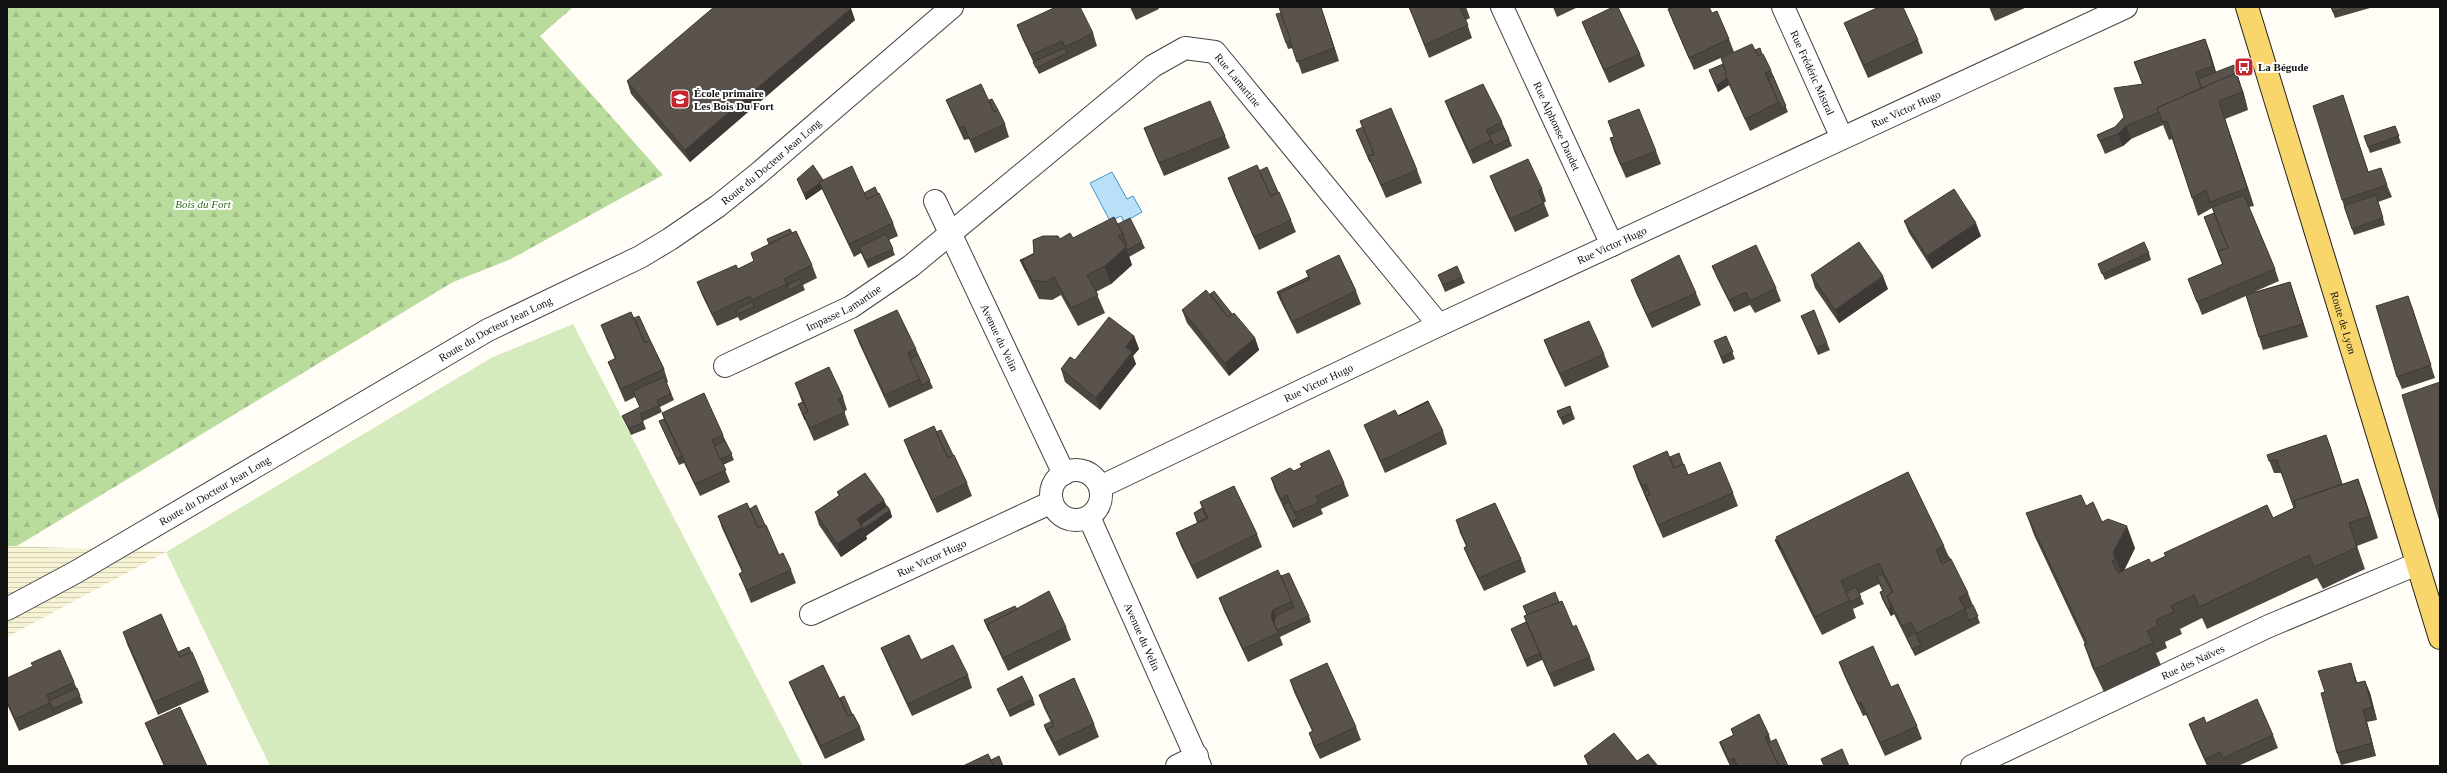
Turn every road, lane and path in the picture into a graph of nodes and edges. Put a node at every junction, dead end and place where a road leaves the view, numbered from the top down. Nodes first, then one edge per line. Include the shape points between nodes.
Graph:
1 (952, 7) edge
2 (1502, 7) edge
3 (1783, 7) edge
4 (2126, 7) edge
5 (2247, 7) edge
6 (1842, 138) junction
7 (935, 201) dead end
8 (950, 232) junction
9 (1612, 245) junction
10 (1439, 324) junction
11 (725, 366) dead end
12 (1064, 474) junction
13 (1100, 488) junction
14 (1052, 502) junction
15 (1089, 517) junction
16 (2417, 564) junction
17 (7, 609) edge
18 (811, 614) dead end
19 (2440, 638) edge
20 (1198, 761) edge
21 (1177, 766) edge
22 (1972, 766) edge

1 - 17 street, Route du Docteur Jean Long via 759,173 718,206 670,239 633,260 488,330 76,572
2 - 9 street, Rue Alphonse Daudet
3 - 6 street, Rue Frédéric Mistral
4 - 6 street, Rue Victor Hugo
5 - 16 main road, Route de Lyon
6 - 9 street, Rue Victor Hugo
7 - 8 street, Avenue du Velin
8 - 10 street, Rue Lamartine via 1152,66 1185,48 1215,52
8 - 11 street, Impasse Lamartine via 911,266 851,307
8 - 12 street, Avenue du Velin
9 - 10 street, Rue Victor Hugo
10 - 13 street, Rue Victor Hugo
12 - 13 street via 1082,471 1096,480
12 - 14 street via 1053,485
13 - 15 street via 1101,500
14 - 15 street via 1060,514 1067,518 1075,520
14 - 18 street, Rue Victor Hugo
15 - 20 street, Avenue du Velin
16 - 19 main road, Route de Lyon
16 - 22 street, Rue des Naïves via 2269,626
20 - 21 street, Avenue du Velin

